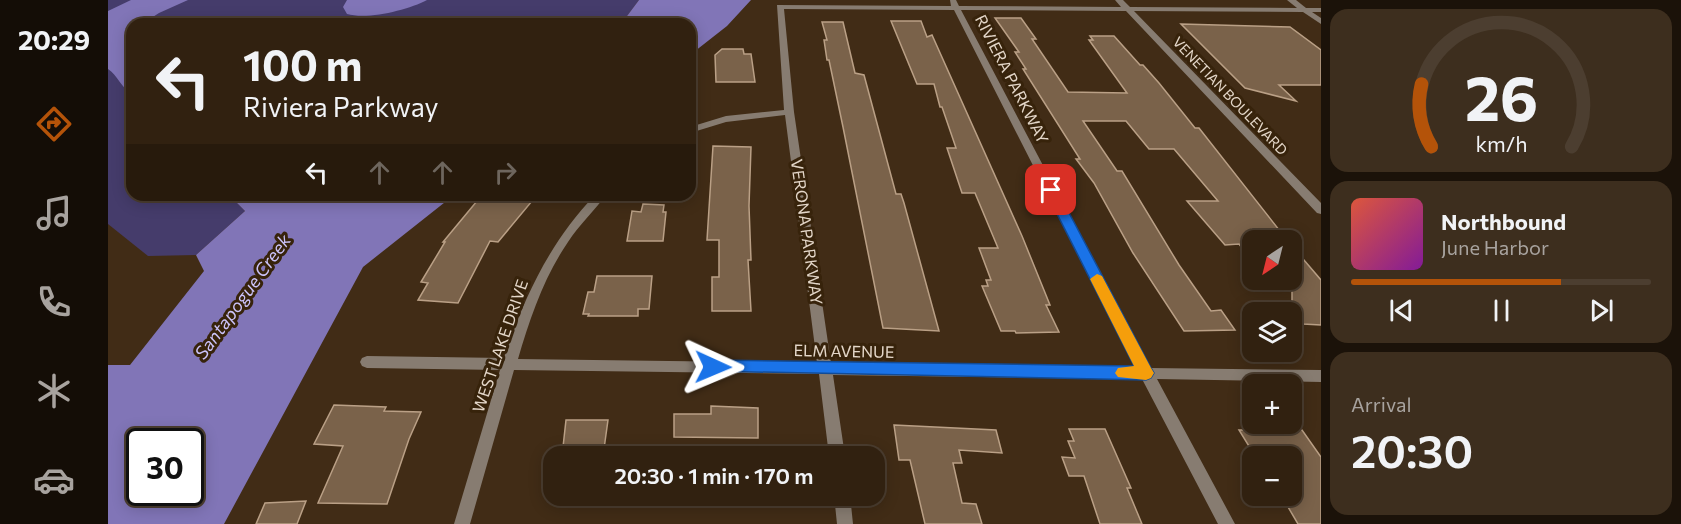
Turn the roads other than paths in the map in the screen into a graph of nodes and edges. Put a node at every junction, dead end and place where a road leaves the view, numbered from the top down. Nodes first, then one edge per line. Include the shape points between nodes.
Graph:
1 (1119, 0) edge
2 (1291, 0) edge
3 (954, 4) edge
4 (1128, 9) junction
5 (1305, 10) junction
6 (1321, 10) edge
7 (1321, 22) edge
8 (789, 112) junction
9 (696, 128) edge
10 (595, 201) edge
11 (1321, 210) edge
12 (367, 362) dead end
13 (508, 364) junction
14 (827, 368) junction
15 (1146, 373) junction
16 (1321, 376) edge
17 (836, 446) edge
18 (843, 506) edge
19 (462, 524) edge
20 (845, 524) edge
21 (1227, 524) edge

1 - 4 street, VENETIAN BOULEVARD
2 - 5 street
3 - 4 street
3 - 8 street, VERONA PARKWAY via 780,7
3 - 15 street, RIVIERA PARKWAY
4 - 5 street
4 - 11 street, VENETIAN BOULEVARD
5 - 6 street
5 - 7 street
8 - 9 street via 740,117
8 - 14 street, VERONA PARKWAY
10 - 13 street, WEST LAKE DRIVE via 555,249 528,305
12 - 13 street, ELM AVENUE
13 - 14 street, ELM AVENUE
13 - 19 street, WEST LAKE DRIVE
14 - 15 street, ELM AVENUE
14 - 17 street, VERONA PARKWAY
15 - 16 street, ELM AVENUE
15 - 21 street, RIVIERA PARKWAY
18 - 20 street

